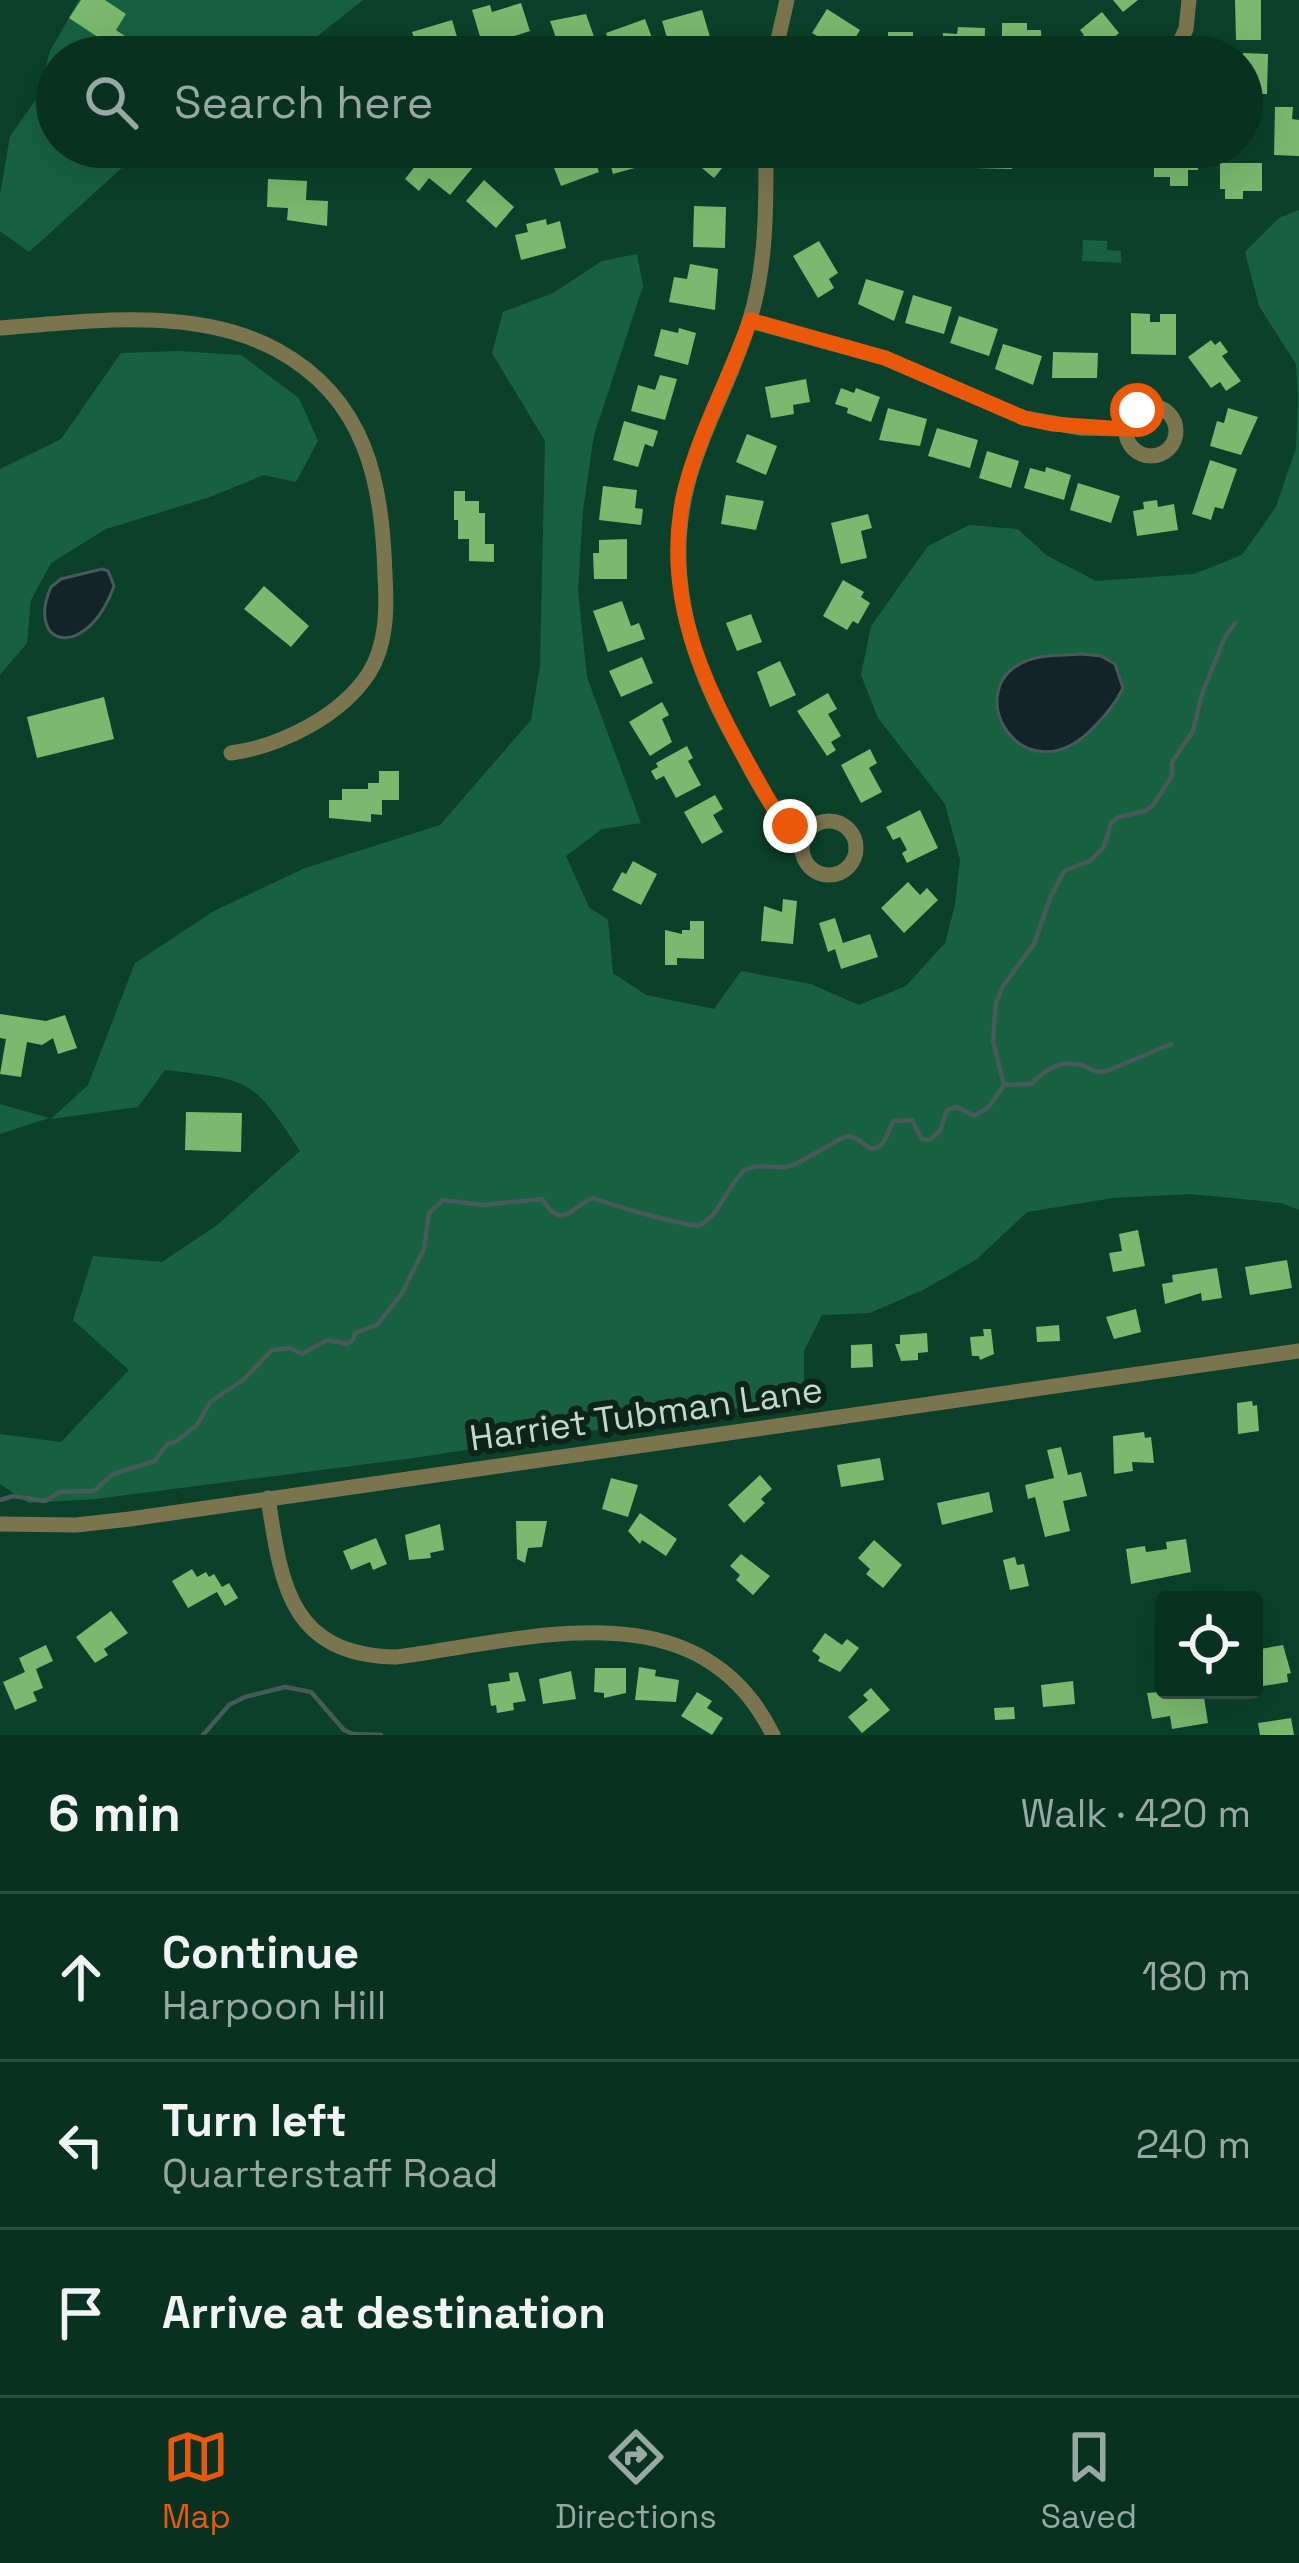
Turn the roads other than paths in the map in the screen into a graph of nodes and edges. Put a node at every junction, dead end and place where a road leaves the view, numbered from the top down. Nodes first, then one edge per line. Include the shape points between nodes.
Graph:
1 (787, 0) edge
2 (1189, 0) edge
3 (779, 36) edge
4 (1183, 36) edge
5 (766, 168) edge
6 (750, 320) junction
7 (0, 328) edge
8 (1125, 429) dead end
9 (231, 752) dead end
10 (805, 835) dead end
11 (1299, 1351) edge
12 (268, 1498) junction
13 (0, 1524) edge
14 (773, 1735) edge

1 - 3 street
2 - 4 street
5 - 6 street
6 - 8 street via 885,358 1024,418
6 - 10 street via 685,491 679,581 707,688 776,813
7 - 9 street via 148,321 230,331 299,364 363,441 383,511 386,586 376,659 357,688 290,737
11 - 12 street, Harriet Tubman Lane
12 - 13 street, Harriet Tubman Lane via 76,1525
12 - 14 street via 283,1587 301,1616 334,1642 396,1657 590,1632 646,1635 724,1672

